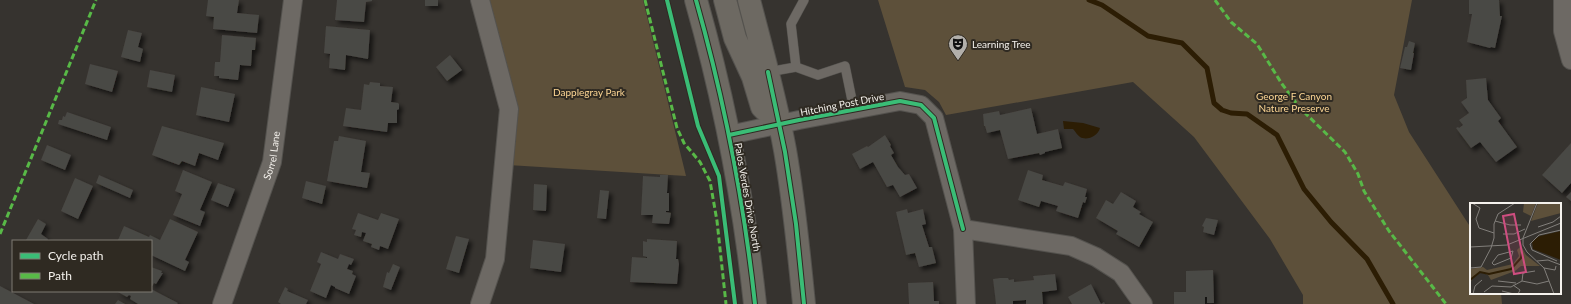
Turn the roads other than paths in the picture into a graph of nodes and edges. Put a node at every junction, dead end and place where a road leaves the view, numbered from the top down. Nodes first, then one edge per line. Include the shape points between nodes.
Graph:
1 (293, 0) edge
2 (480, 0) edge
3 (696, 0) edge
4 (725, 0) edge
5 (749, 0) edge
6 (805, 0) edge
7 (1563, 0) edge
8 (1571, 60) edge
9 (796, 67) junction
10 (768, 72) junction
11 (854, 110) junction
12 (780, 125) junction
13 (729, 135) junction
14 (963, 229) junction
15 (222, 304) edge
16 (480, 304) edge
17 (756, 304) edge
18 (804, 304) edge
19 (966, 304) edge
20 (1143, 304) edge

1 - 15 street, Sorrel Lane via 272,162
2 - 16 street via 509,110 495,259
3 - 13 main road, Palos Verdes Drive North
4 - 12 main road via 735,38 753,77 762,107
5 - 10 main road
6 - 9 lane via 791,24
7 - 8 street via 1563,31
9 - 10 lane
9 - 11 lane via 818,75 844,66
10 - 12 main road
11 - 12 street, Hitching Post Drive
11 - 14 street, Hitching Post Drive via 900,101 921,105 934,118
12 - 13 street, Hitching Post Drive
12 - 18 main road via 796,224
13 - 17 main road, Palos Verdes Drive North
14 - 19 street, Hitching Post Drive
14 - 20 street via 1071,246 1096,257 1120,273

